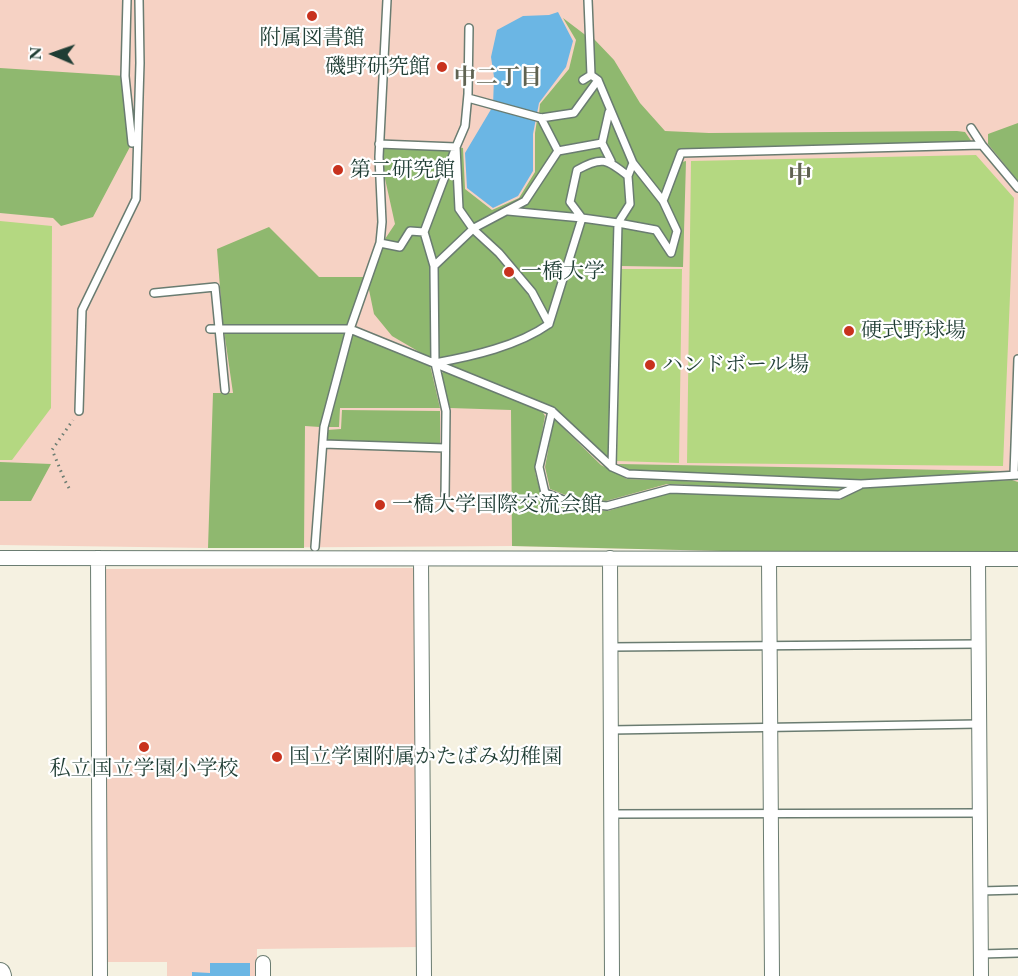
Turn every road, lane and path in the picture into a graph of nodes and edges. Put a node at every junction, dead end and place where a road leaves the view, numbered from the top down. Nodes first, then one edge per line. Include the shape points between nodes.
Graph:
1 (127, 0) edge
2 (139, 0) edge
3 (387, 0) edge
4 (588, 0) edge
5 (469, 28) dead end
6 (595, 77) junction
7 (583, 80) dead end
8 (468, 98) junction
9 (610, 111) junction
10 (541, 118) junction
11 (971, 128) dead end
12 (132, 142) dead end
13 (602, 143) junction
14 (379, 144) junction
15 (982, 145) junction
16 (558, 151) junction
17 (611, 161) junction
18 (633, 163) junction
19 (628, 176) junction
20 (1018, 188) edge
21 (663, 201) junction
22 (508, 211) junction
23 (582, 218) junction
24 (618, 223) junction
25 (474, 228) junction
26 (424, 232) junction
27 (380, 243) junction
28 (434, 266) junction
29 (154, 293) dead end
30 (549, 324) junction
31 (210, 328) dead end
32 (219, 329) junction
33 (351, 329) junction
34 (1018, 360) edge
35 (435, 363) junction
36 (225, 390) dead end
37 (79, 411) joint
38 (552, 411) junction
39 (323, 444) junction
40 (445, 448) junction
41 (612, 467) junction
42 (1016, 474) edge
43 (861, 484) junction
44 (69, 488) dead end
45 (445, 496) dead end
46 (315, 548) dead end
47 (0, 558) edge
48 (98, 558) junction
49 (610, 558) junction
50 (421, 559) junction
51 (769, 559) junction
52 (978, 559) junction
53 (1018, 559) edge
54 (979, 644) junction
55 (770, 645) junction
56 (610, 647) junction
57 (980, 724) junction
58 (770, 728) junction
59 (610, 730) junction
60 (980, 813) junction
61 (611, 814) junction
62 (771, 814) junction
63 (1018, 890) edge
64 (980, 891) junction
65 (1018, 953) edge
66 (981, 954) junction
67 (100, 976) edge
68 (424, 976) edge
69 (612, 976) edge
70 (772, 976) edge
71 (981, 976) edge

1 - 12 lane via 125,76
2 - 37 lane via 136,199 82,310
3 - 14 lane
4 - 6 lane
5 - 8 lane
6 - 7 lane
6 - 9 lane
6 - 10 lane via 574,112
8 - 10 lane
8 - 25 lane via 465,126 456,147 459,209
9 - 13 lane
9 - 18 lane
10 - 16 lane
11 - 15 lane
13 - 16 lane
13 - 17 lane
14 - 26 lane via 456,147
14 - 27 lane
15 - 20 lane
15 - 21 lane via 681,153
16 - 22 lane via 525,201
17 - 19 lane
17 - 23 lane via 594,161 577,170 570,202
18 - 19 lane
18 - 21 lane
19 - 24 lane via 630,204
21 - 24 lane via 677,231 671,252 656,230
22 - 23 lane
22 - 25 lane
23 - 24 lane
23 - 30 lane
24 - 41 lane
25 - 28 lane
25 - 30 lane via 532,292
26 - 27 lane via 410,231 400,248
26 - 28 lane
27 - 33 lane
28 - 35 lane
29 - 32 lane via 215,287
30 - 35 lane via 535,334 500,346
31 - 32 lane
32 - 33 lane
32 - 36 lane
33 - 35 lane
33 - 39 lane via 324,427
34 - 42 lane
35 - 38 lane
35 - 40 lane via 446,411
37 - 44 path via 52,450
38 - 41 lane
38 - 43 lane via 539,467 545,493 569,502 607,506 670,489 838,495
39 - 40 lane
39 - 46 lane
40 - 45 lane
41 - 43 lane via 628,474
42 - 43 lane
47 - 48 street
48 - 50 street
48 - 67 street
49 - 50 street
49 - 51 street
49 - 56 street
50 - 68 street
51 - 52 street
51 - 55 street
52 - 53 street
52 - 54 street
54 - 55 lane
54 - 57 street
55 - 56 lane
55 - 58 street
56 - 59 street
57 - 58 lane
57 - 60 street
58 - 59 lane
58 - 62 street
59 - 61 street
60 - 62 lane
60 - 64 street
61 - 62 lane
61 - 69 street
62 - 70 street
63 - 64 lane
64 - 66 street
65 - 66 lane
66 - 71 street

